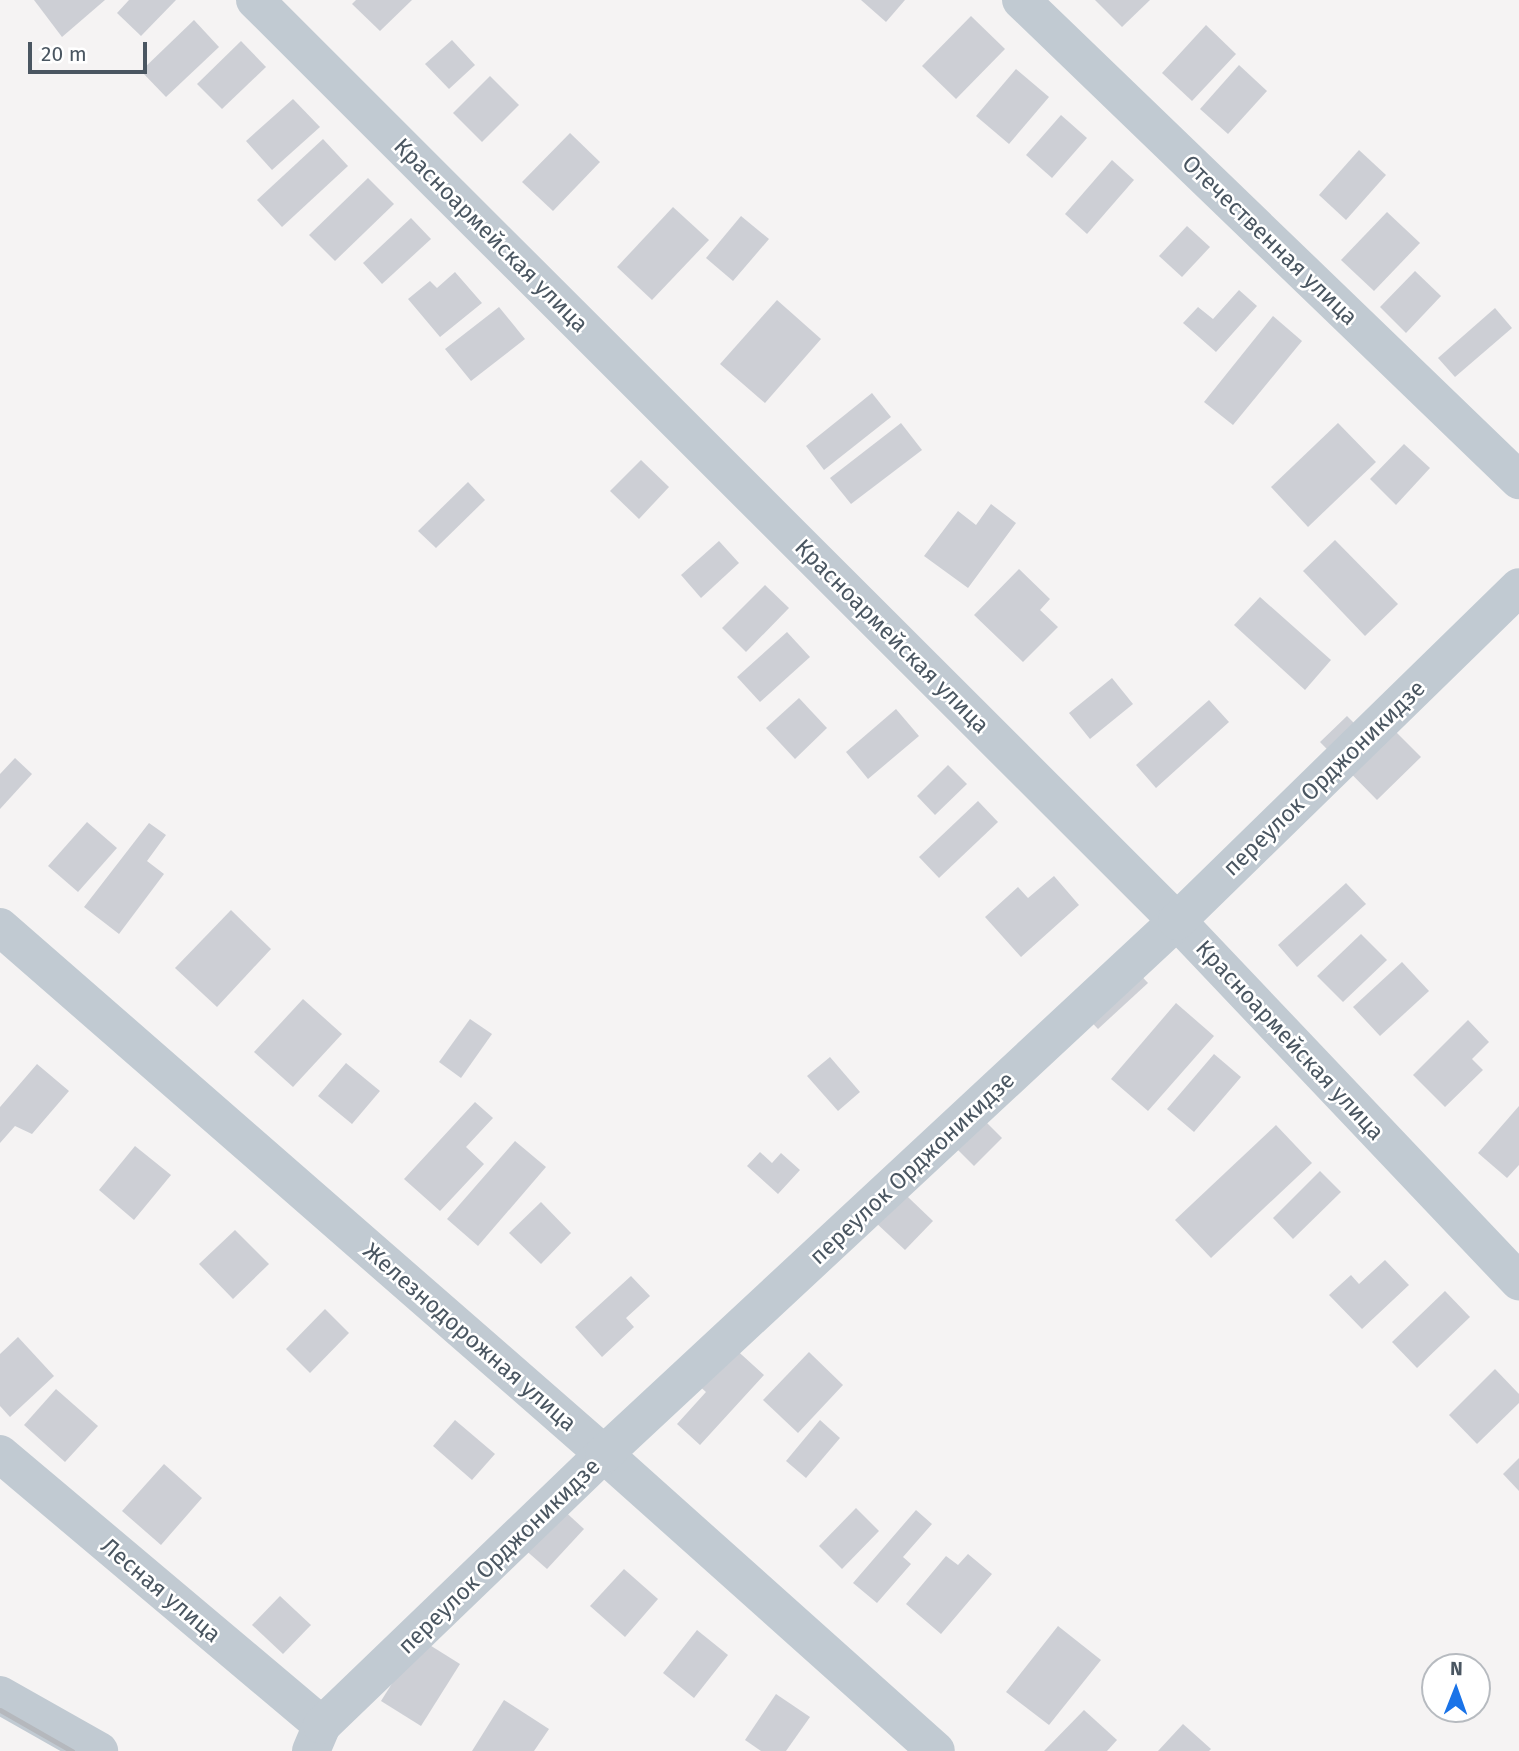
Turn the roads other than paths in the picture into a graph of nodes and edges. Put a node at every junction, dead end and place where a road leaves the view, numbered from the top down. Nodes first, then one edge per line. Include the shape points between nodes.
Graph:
1 (255, 0) edge
2 (1021, 0) edge
3 (1519, 480) edge
4 (1519, 587) edge
5 (1177, 921) junction
6 (0, 928) edge
7 (1519, 1282) edge
8 (0, 1454) edge
9 (604, 1454) junction
10 (0, 1695) edge
11 (317, 1738) edge
12 (99, 1751) edge
13 (936, 1751) edge

1 - 5 street, Красноармейская улица
2 - 3 street, Отечественная улица
4 - 5 street, переулок Орджоникидзе
5 - 7 street, Красноармейская улица
5 - 9 street, переулок Орджоникидзе
6 - 9 street, Железнодорожная улица
8 - 11 street, Лесная улица
9 - 11 street, переулок Орджоникидзе
9 - 13 street, Железнодорожная улица
10 - 12 street

